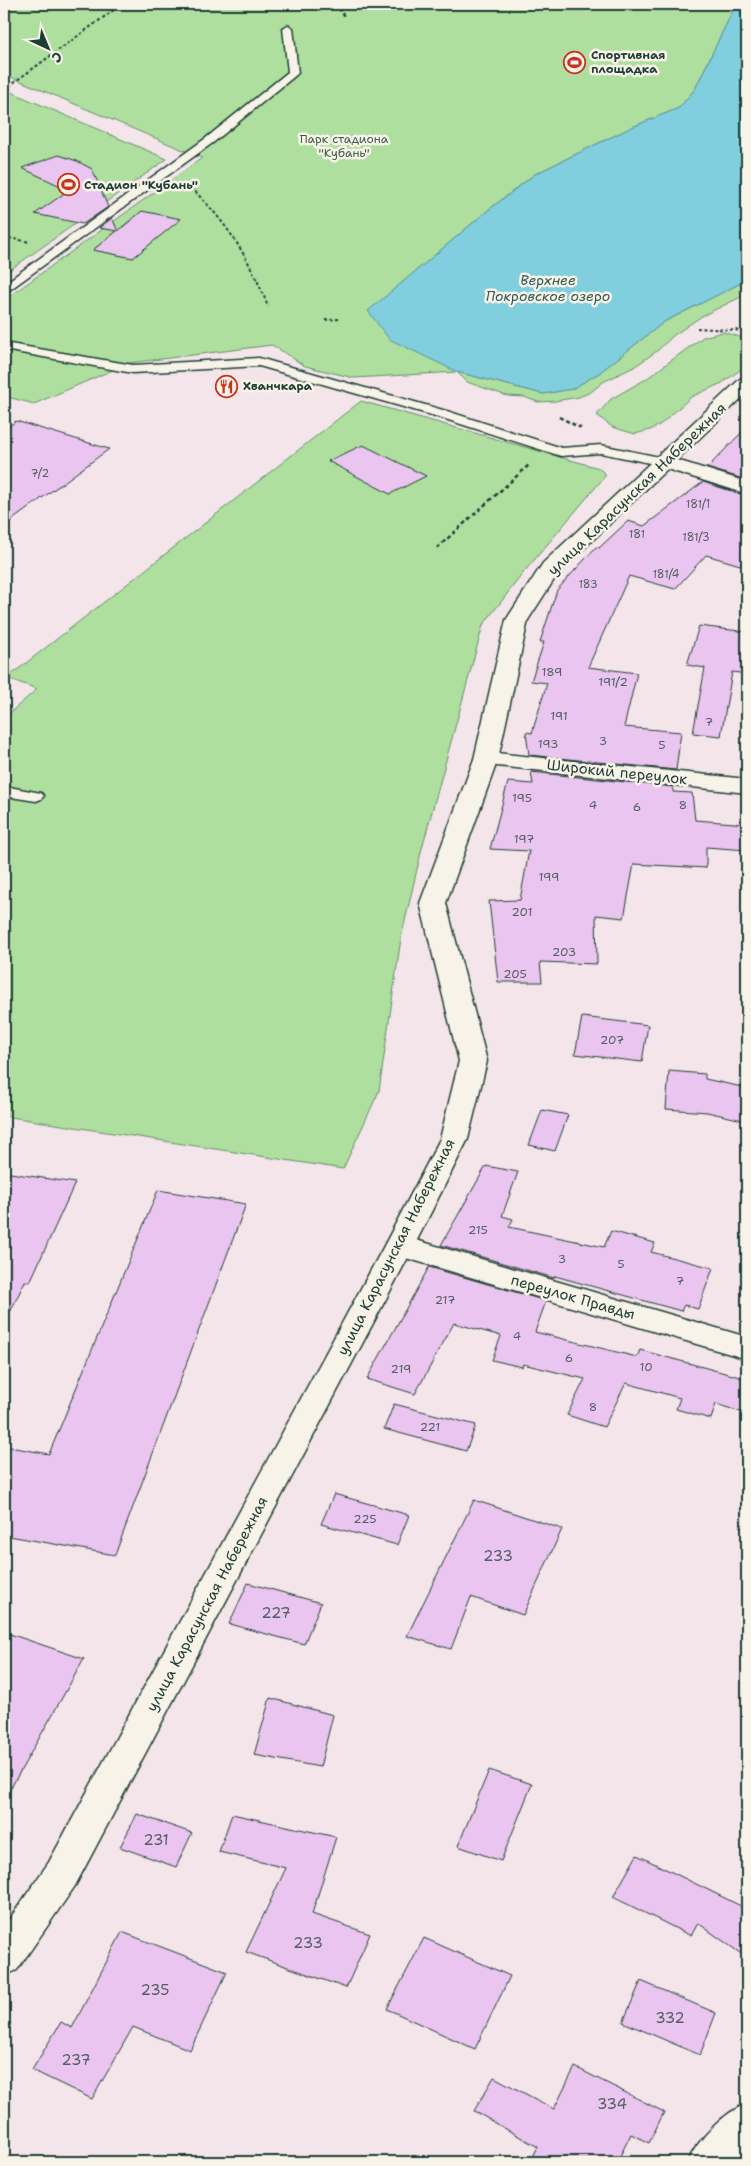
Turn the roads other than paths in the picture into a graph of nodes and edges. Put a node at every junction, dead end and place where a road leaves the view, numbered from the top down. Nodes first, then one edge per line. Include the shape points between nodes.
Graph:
1 (288, 28) dead end
2 (4, 289) edge
3 (4, 346) edge
4 (744, 391) edge
5 (664, 462) junction
6 (747, 488) edge
7 (486, 759) junction
8 (747, 786) edge
9 (4, 791) edge
10 (36, 796) dead end
11 (399, 1246) junction
12 (747, 1348) edge
13 (4, 1958) edge
14 (747, 2123) edge
15 (708, 2162) edge

1 - 2 lane via 293,73 183,160
3 - 5 lane via 133,369 259,362 562,452 601,449
4 - 5 street, улица Карасунская Набережная
5 - 6 street
5 - 7 street, улица Карасунская Набережная via 551,568 517,620
7 - 8 street, Широкий переулок
7 - 11 street, улица Карасунская Набережная via 432,903 473,1062 454,1139
9 - 10 lane
11 - 12 street, переулок Правды
11 - 13 street, улица Карасунская Набережная via 62,1874
14 - 15 street

